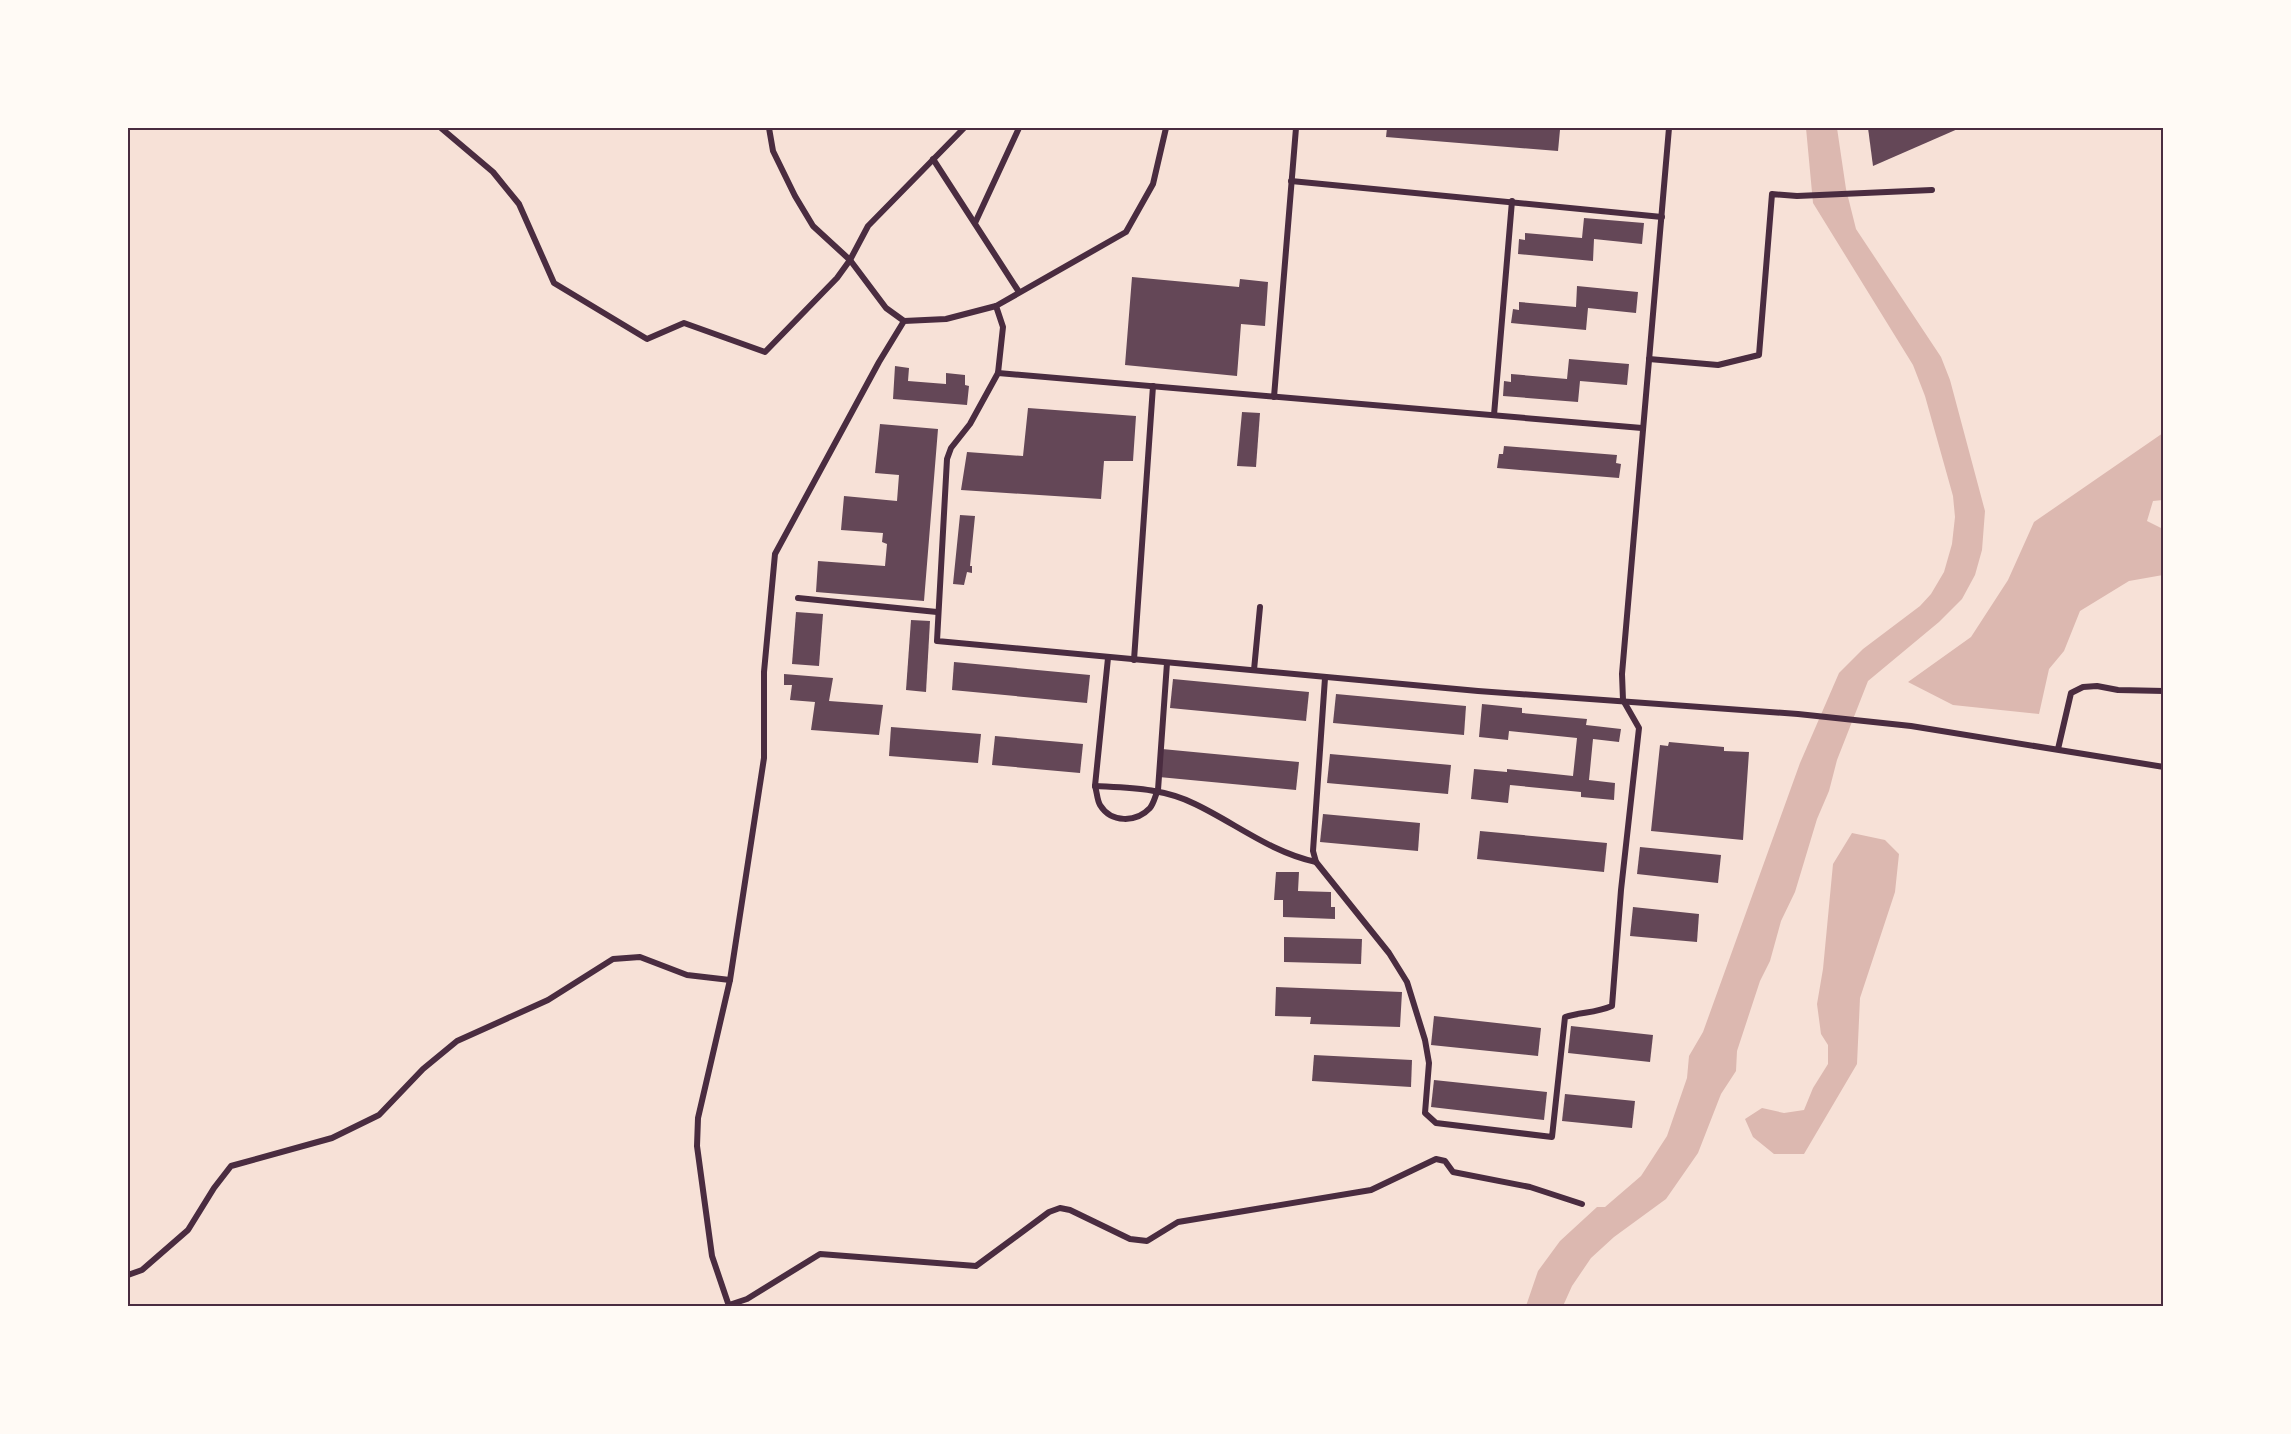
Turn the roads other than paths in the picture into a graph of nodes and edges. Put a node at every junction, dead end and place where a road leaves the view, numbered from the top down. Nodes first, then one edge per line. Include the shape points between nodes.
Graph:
1 (441, 128) edge
2 (769, 128) edge
3 (964, 128) edge
4 (1019, 128) edge
5 (1166, 128) edge
6 (1296, 128) edge
7 (1669, 128) edge
8 (933, 159) junction
9 (1291, 181) junction
10 (1932, 190) dead end
11 (1512, 201) junction
12 (1662, 217) junction
13 (975, 223) junction
14 (850, 260) junction
15 (1019, 292) junction
16 (996, 306) junction
17 (904, 321) junction
18 (1649, 360) junction
19 (998, 373) junction
20 (1153, 387) junction
21 (1274, 397) junction
22 (1494, 416) junction
23 (1642, 428) junction
24 (798, 598) dead end
25 (1260, 607) dead end
26 (937, 612) junction
27 (1108, 658) junction
28 (1134, 660) junction
29 (1167, 663) junction
30 (1254, 670) junction
31 (1325, 678) junction
32 (2163, 691) edge
33 (1623, 700) junction
34 (2058, 749) junction
35 (2163, 767) edge
36 (1095, 786) junction
37 (1158, 790) junction
38 (1316, 862) junction
39 (730, 980) junction
40 (1582, 1204) dead end
41 (128, 1275) edge
42 (729, 1306) edge

1 - 14 street via 493,171 519,204 554,283 647,339 684,323 765,352
2 - 14 street via 773,151 813,226
3 - 8 street
4 - 13 street
5 - 15 street via 1153,184 1126,232
6 - 9 street
7 - 12 street
8 - 13 street
8 - 14 street via 868,226
9 - 11 street
9 - 21 street
10 - 18 street via 1772,194 1759,355 1718,365
11 - 12 street
11 - 22 street
12 - 18 street
13 - 15 street
14 - 17 street via 886,308
15 - 16 street
16 - 17 street via 946,319
16 - 19 street via 1003,327
17 - 39 street via 775,554 764,672 764,759
18 - 23 street
19 - 20 street
19 - 26 street via 946,459
20 - 21 street
20 - 28 street
21 - 22 street
22 - 23 street
23 - 33 street
24 - 26 street
25 - 30 street
26 - 27 street via 937,641
27 - 28 street
27 - 36 street
28 - 29 street
29 - 30 street
29 - 37 street
30 - 31 street
31 - 33 street
31 - 38 street via 1313,851
32 - 34 street via 2097,686 2071,693
33 - 34 street via 1911,726
33 - 38 street via 1639,728 1612,1006 1565,1017 1552,1137 1436,1123 1425,1113 1430,1064 1407,982 1389,953
34 - 35 street
36 - 37 street
36 - 37 street via 1099,804 1109,815 1122,820 1138,817 1151,807
37 - 38 street via 1194,803 1294,858
39 - 41 street via 687,975 640,957 613,959 548,1000 457,1041 423,1069 379,1115 332,1138 231,1166 188,1230 142,1270
39 - 42 street via 698,1118 697,1146 712,1256
40 - 42 street via 1530,1187 1453,1172 1445,1161 1436,1159 1371,1190 1178,1222 1147,1241 1130,1239 1060,1208 976,1266 819,1254

